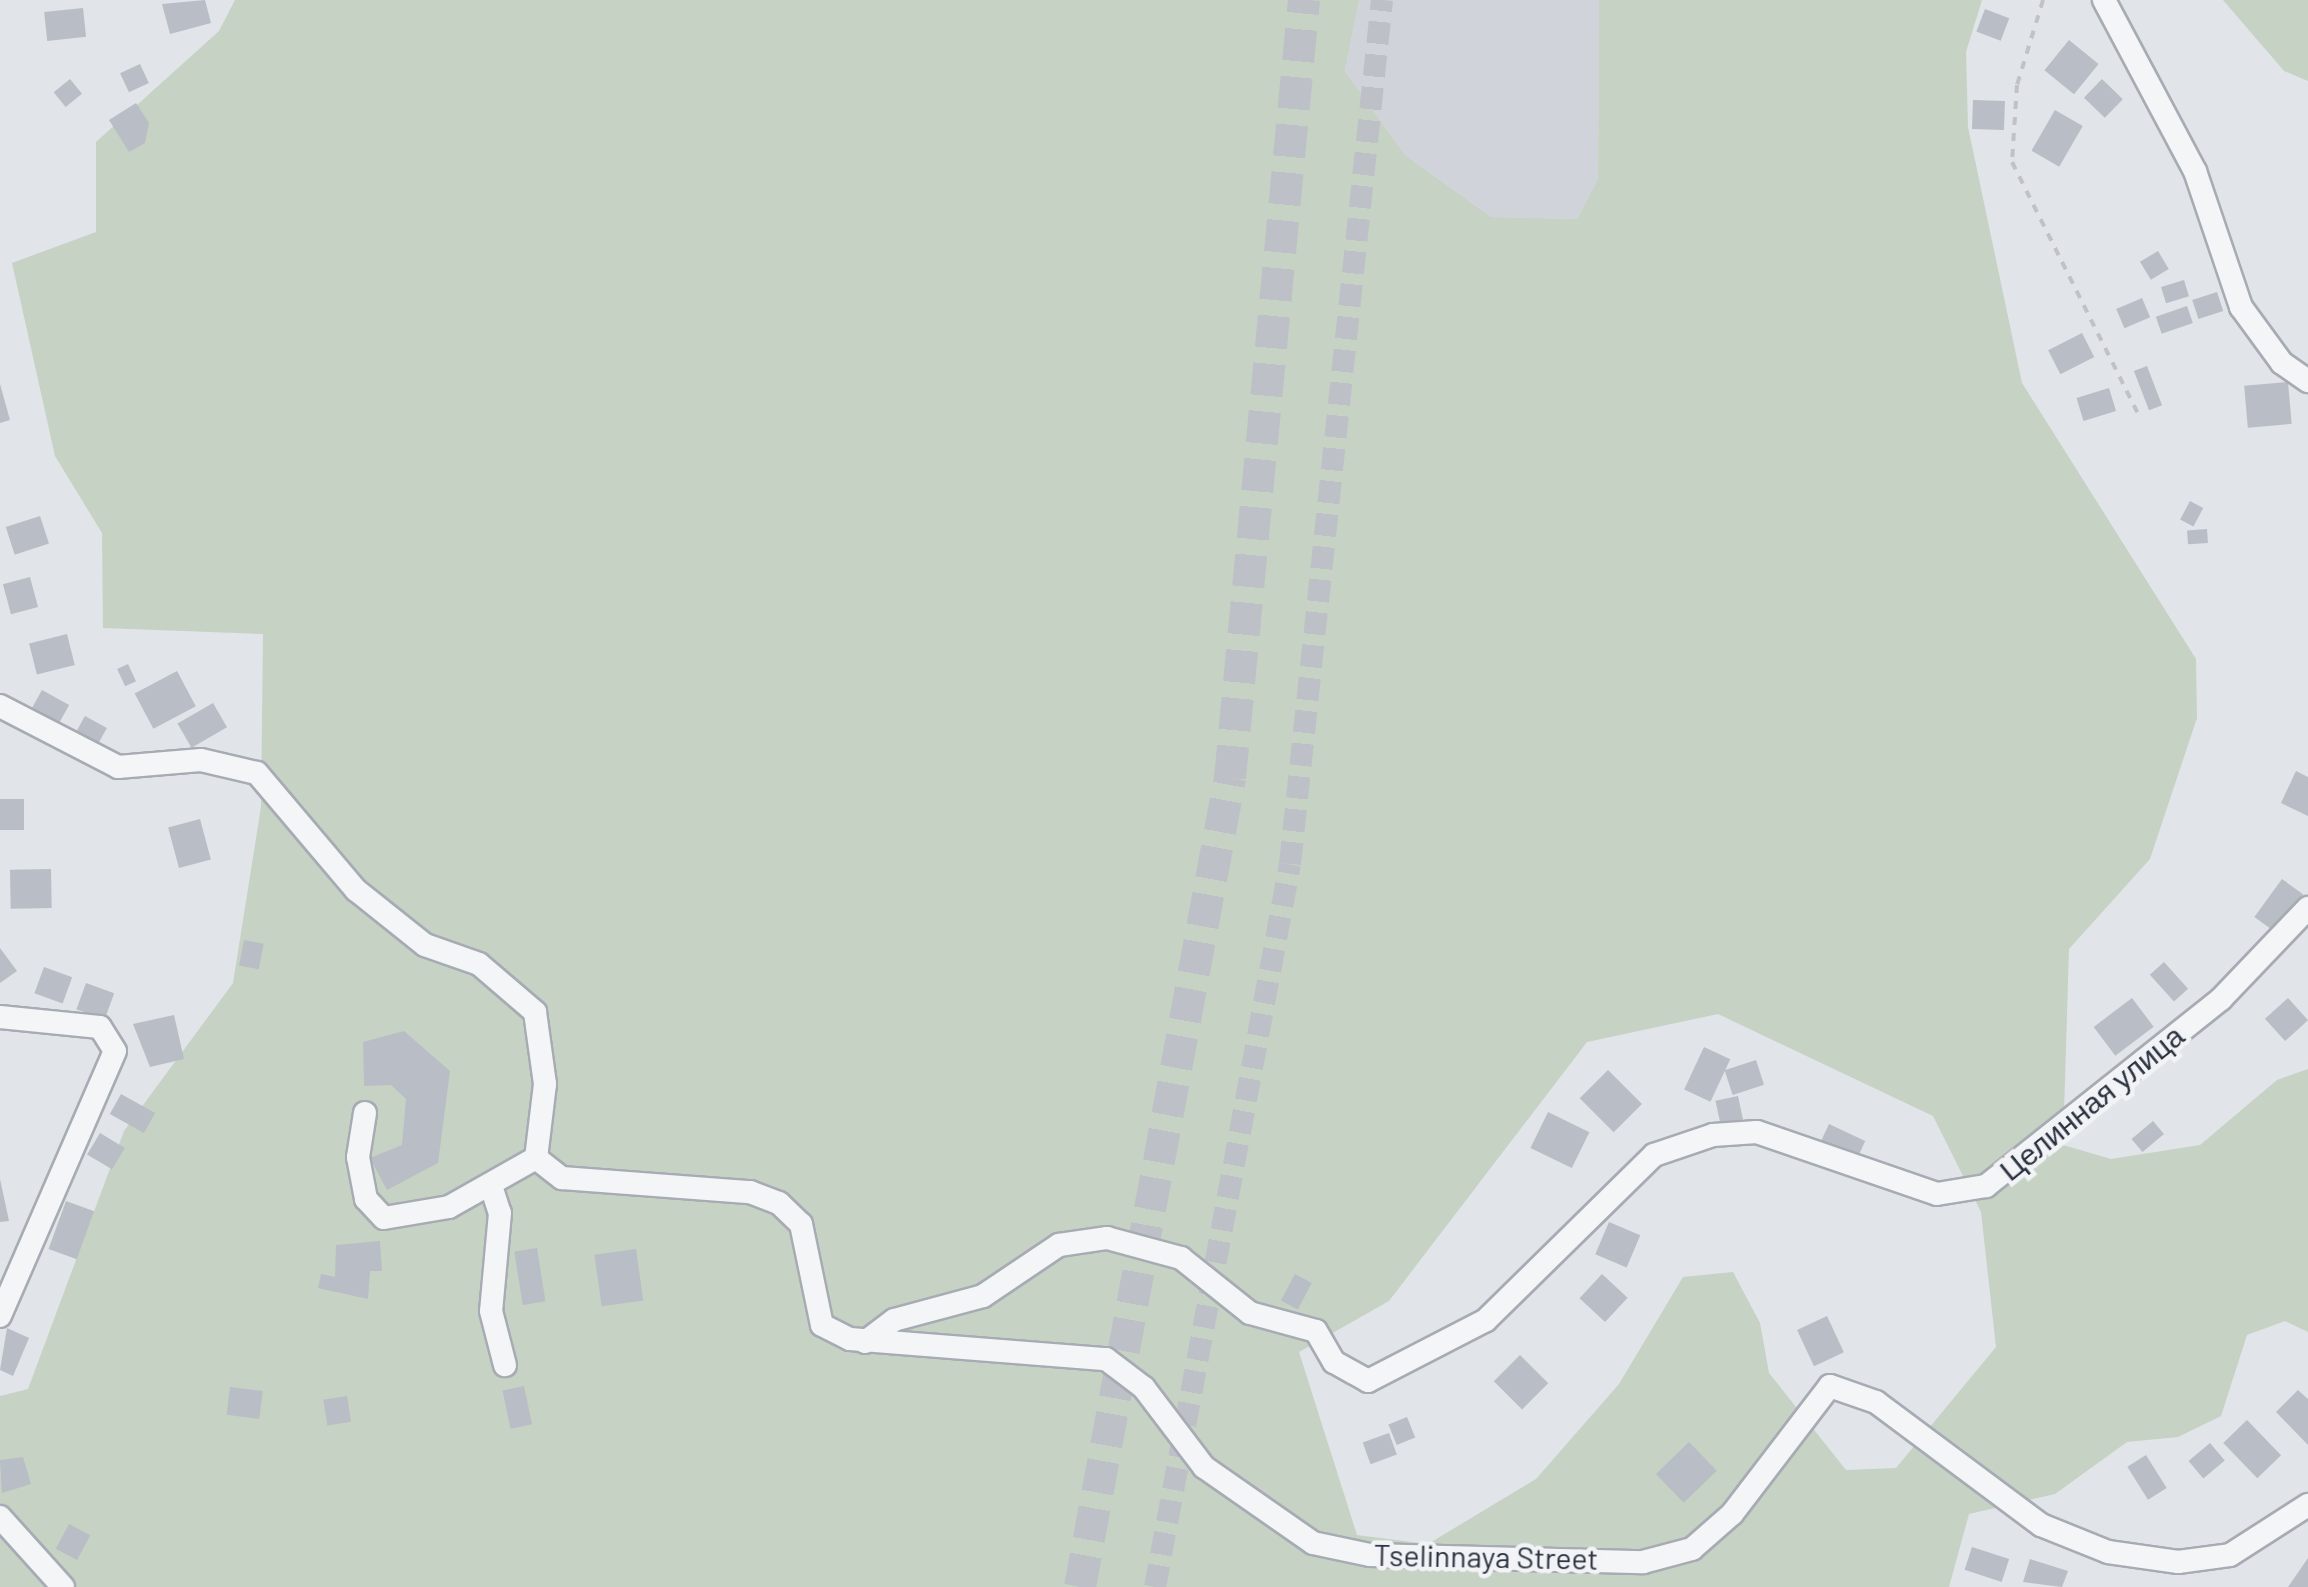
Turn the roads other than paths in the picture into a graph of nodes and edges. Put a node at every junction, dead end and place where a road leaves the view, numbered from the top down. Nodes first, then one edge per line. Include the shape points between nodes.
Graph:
1 (2104, 0) edge
2 (2308, 382) edge
3 (0, 706) edge
4 (2308, 908) edge
5 (0, 1018) edge
6 (365, 1113) dead end
7 (536, 1158) junction
8 (492, 1189) junction
9 (0, 1316) edge
10 (865, 1342) junction
11 (506, 1365) dead end
12 (2308, 1505) edge
13 (0, 1516) edge
14 (63, 1587) edge

1 - 2 street via 2195,172 2241,307 2282,363
3 - 7 street via 67,749 118,767 201,760 257,773 356,890 425,945 479,964 522,996 543,1042
4 - 10 street, Целинная улица via 2221,999 1986,1186 1937,1194 1757,1132 1714,1136 1654,1155 1601,1198 1486,1320 1368,1381 1352,1379 1316,1331 1250,1313 1182,1258 1107,1238 1059,1245 983,1296 894,1320
5 - 9 street via 100,1027 115,1050
6 - 8 street via 358,1157 372,1212 408,1220
7 - 8 street
7 - 10 street, Tselinnaya Street via 592,1184 750,1192 779,1203 800,1224 822,1324
8 - 11 street via 500,1213 491,1311
10 - 12 street, Tselinnaya Street via 1106,1360 1144,1388 1204,1467 1271,1519 1314,1543 1370,1556 1643,1562 1692,1548 1732,1514 1830,1386 1876,1402 1968,1480 2041,1525 2108,1552 2178,1562 2230,1555
13 - 14 street

